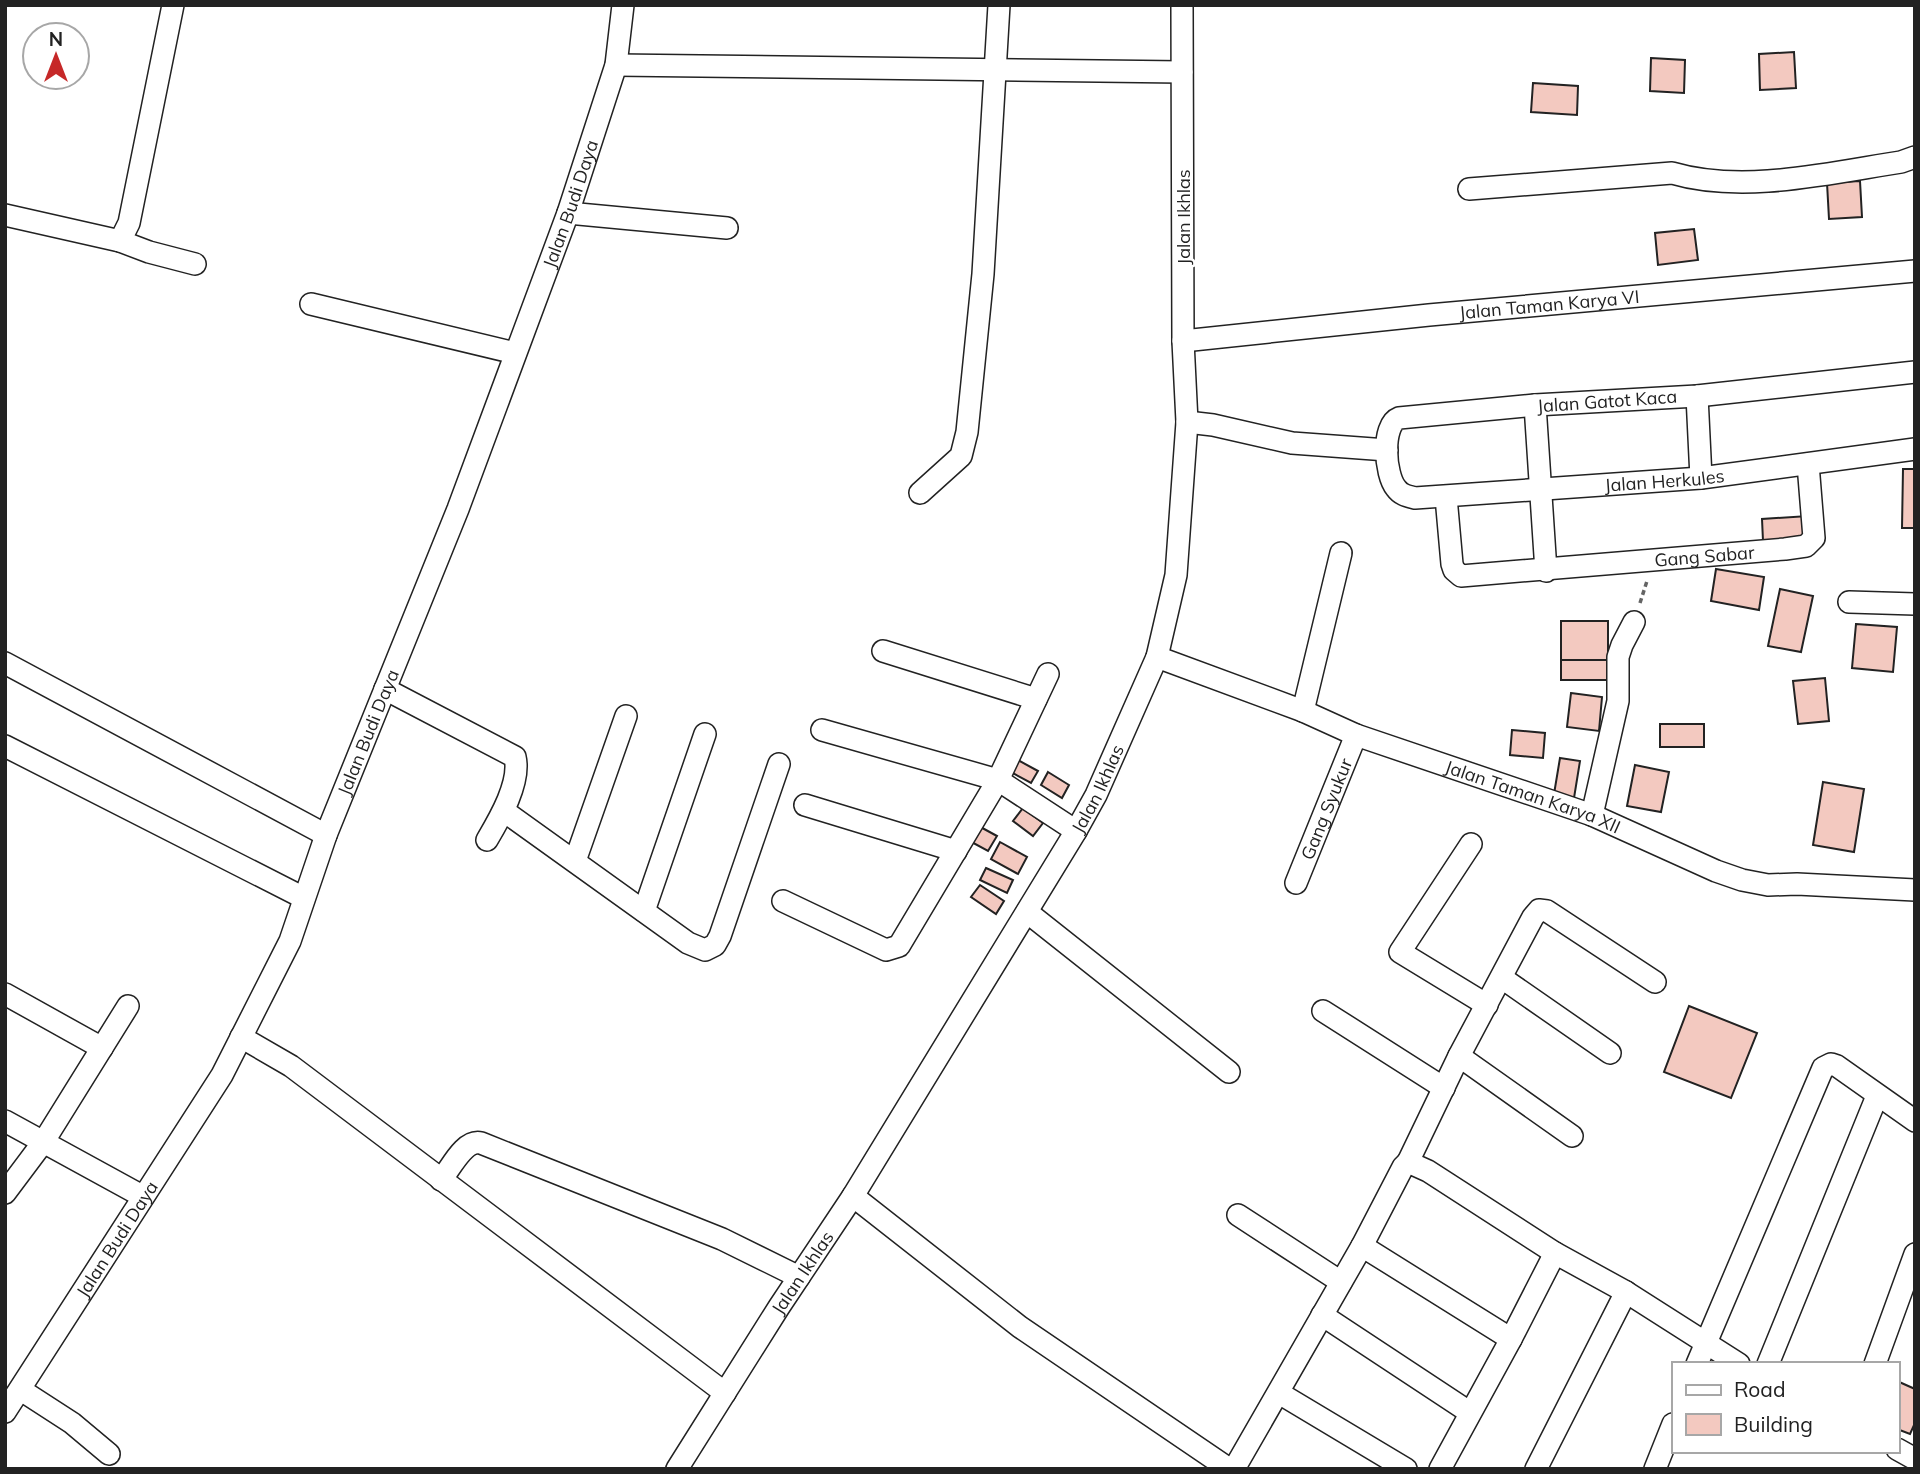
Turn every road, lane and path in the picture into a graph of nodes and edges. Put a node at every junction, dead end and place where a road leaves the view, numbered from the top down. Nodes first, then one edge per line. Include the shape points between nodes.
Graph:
1 (173, 5) edge
2 (623, 5) edge
3 (999, 5) edge
4 (1182, 5) edge
5 (616, 65) junction
6 (996, 71) junction
7 (1182, 72) junction
8 (1915, 157) edge
9 (1469, 189) dead end
10 (568, 213) junction
11 (5, 215) edge
12 (727, 228) dead end
13 (120, 241) junction
14 (195, 264) dead end
15 (1915, 271) edge
16 (311, 304) dead end
17 (1183, 341) junction
18 (515, 353) junction
19 (1915, 372) edge
20 (1697, 396) junction
21 (1535, 405) junction
22 (1187, 422) junction
23 (1915, 449) edge
24 (1387, 450) junction
25 (1808, 464) junction
26 (1702, 478) junction
27 (1540, 489) junction
28 (920, 494) dead end
29 (1415, 498) joint
30 (1446, 498) junction
31 (1341, 553) dead end
32 (1651, 570) junction
33 (1546, 571) junction
34 (1849, 602) dead end
35 (1915, 604) edge
36 (1634, 622) joint
37 (883, 651) dead end
38 (1157, 657) junction
39 (5, 663) edge
40 (1048, 674) dead end
41 (386, 689) junction
42 (1036, 699) junction
43 (1303, 711) junction
44 (626, 716) dead end
45 (822, 730) dead end
46 (705, 734) dead end
47 (1356, 735) junction
48 (5, 746) edge
49 (779, 764) dead end
50 (998, 780) junction
51 (805, 805) dead end
52 (504, 811) junction
53 (1592, 815) junction
54 (1076, 831) junction
55 (326, 835) junction
56 (487, 839) dead end
57 (1471, 844) dead end
58 (956, 851) junction
59 (575, 862) junction
60 (1296, 883) dead end
61 (1915, 890) edge
62 (304, 898) junction
63 (783, 901) dead end
64 (644, 911) junction
65 (1027, 912) junction
66 (1502, 978) junction
67 (1656, 982) dead end
68 (5, 994) edge
69 (1487, 1005) junction
70 (128, 1006) dead end
71 (1323, 1012) dead end
72 (241, 1037) junction
73 (102, 1048) junction
74 (1610, 1053) dead end
75 (1459, 1056) junction
76 (1229, 1072) dead end
77 (1444, 1088) junction
78 (1877, 1096) junction
79 (5, 1121) edge
80 (1915, 1121) edge
81 (1572, 1136) dead end
82 (44, 1141) junction
83 (1408, 1162) junction
84 (441, 1180) junction
85 (5, 1193) edge
86 (142, 1196) junction
87 (853, 1196) junction
88 (1238, 1215) dead end
89 (1362, 1246) junction
90 (1555, 1253) junction
91 (1915, 1254) edge
92 (799, 1277) junction
93 (1342, 1282) junction
94 (1626, 1292) junction
95 (1322, 1315) junction
96 (1511, 1339) junction
97 (1706, 1341) junction
98 (1699, 1362) edge
99 (1736, 1362) edge
100 (1769, 1362) edge
101 (1876, 1362) edge
102 (21, 1390) junction
103 (724, 1392) junction
104 (1279, 1393) junction
105 (5, 1412) edge
106 (1469, 1412) junction
107 (1672, 1426) edge
108 (1899, 1451) edge
109 (109, 1454) dead end
110 (1915, 1459) edge
111 (677, 1469) edge
112 (1231, 1469) edge
113 (1406, 1469) edge
114 (1440, 1469) edge
115 (1536, 1469) edge
116 (1655, 1469) edge

1 - 13 street via 129,223
2 - 5 street, Jalan Budi Daya
3 - 6 street
4 - 7 street, Jalan Ikhlas
5 - 6 street
5 - 10 street, Jalan Budi Daya
6 - 7 street
6 - 28 street via 967,432 961,456
7 - 17 street, Jalan Ikhlas
8 - 9 street via 1782,181 1695,180 1672,173
10 - 12 street
10 - 18 street, Jalan Budi Daya
11 - 13 street
13 - 14 street
15 - 17 street, Jalan Taman Karya VI
16 - 18 street
17 - 22 street, Jalan Ikhlas
18 - 41 street, Jalan Budi Daya
19 - 20 street, Jalan Gatot Kaca
20 - 21 street, Jalan Gatot Kaca
20 - 26 street
21 - 24 street, Jalan Gatot Kaca via 1399,418 1388,427
21 - 27 street
22 - 24 street via 1292,443
22 - 38 street, Jalan Ikhlas via 1176,575
23 - 25 street, Jalan Herkules
24 - 29 street, Jalan Gatot Kaca via 1394,486
25 - 26 street, Jalan Herkules
25 - 32 street, Gang Sabar via 1814,518 1811,544
26 - 27 street, Jalan Herkules
27 - 30 street, Jalan Herkules
27 - 33 street
29 - 30 street, Jalan Herkules
30 - 33 street via 1452,564 1457,574
31 - 43 street
32 - 33 street
32 - 36 path, Gang Sabar
34 - 35 street
36 - 53 street via 1618,657 1618,701
37 - 42 street
38 - 43 street, Jalan Taman Karya XII
38 - 54 street, Jalan Ikhlas
39 - 55 street
40 - 42 street
41 - 52 street via 515,757 517,766
41 - 55 street, Jalan Budi Daya
42 - 50 street
43 - 47 street, Jalan Taman Karya XII
44 - 59 street
45 - 50 street
46 - 64 street
47 - 53 street, Jalan Taman Karya XII
47 - 60 street, Gang Syukur
48 - 62 street
49 - 64 street via 715,945 698,948
50 - 54 street
50 - 58 street
51 - 58 street
52 - 56 street
52 - 59 street
53 - 61 street, Jalan Taman Karya XII via 1742,880
54 - 65 street, Jalan Ikhlas
55 - 62 street, Jalan Budi Daya
57 - 69 street via 1400,952
58 - 63 street via 899,946 890,950
59 - 64 street
62 - 72 street, Jalan Budi Daya via 290,941
65 - 76 street
65 - 87 street, Jalan Ikhlas
66 - 67 street via 1533,917 1543,910
66 - 69 street
66 - 74 street
68 - 73 street
69 - 75 street
70 - 73 street
71 - 77 street
72 - 84 street via 291,1066
72 - 86 street, Jalan Budi Daya via 222,1075
73 - 82 street
75 - 77 street
75 - 81 street
77 - 83 street
78 - 80 street
78 - 97 street via 1836,1066 1821,1070
78 - 100 street
79 - 82 street
82 - 85 street
82 - 86 street
83 - 89 street
83 - 90 street
84 - 92 street via 467,1146 481,1143 722,1240
84 - 103 street
86 - 102 street, Jalan Budi Daya
87 - 92 street, Jalan Ikhlas
87 - 112 street via 1020,1327
88 - 93 street
89 - 93 street
89 - 96 street
90 - 94 street
90 - 96 street
91 - 101 street
92 - 103 street, Jalan Ikhlas
93 - 95 street
94 - 97 street
94 - 115 street
95 - 104 street
95 - 106 street
96 - 106 street
97 - 98 street
97 - 99 street
102 - 105 street, Jalan Budi Daya
102 - 109 street
103 - 111 street, Jalan Ikhlas
104 - 112 street
104 - 113 street
106 - 114 street
107 - 116 street
108 - 110 street

